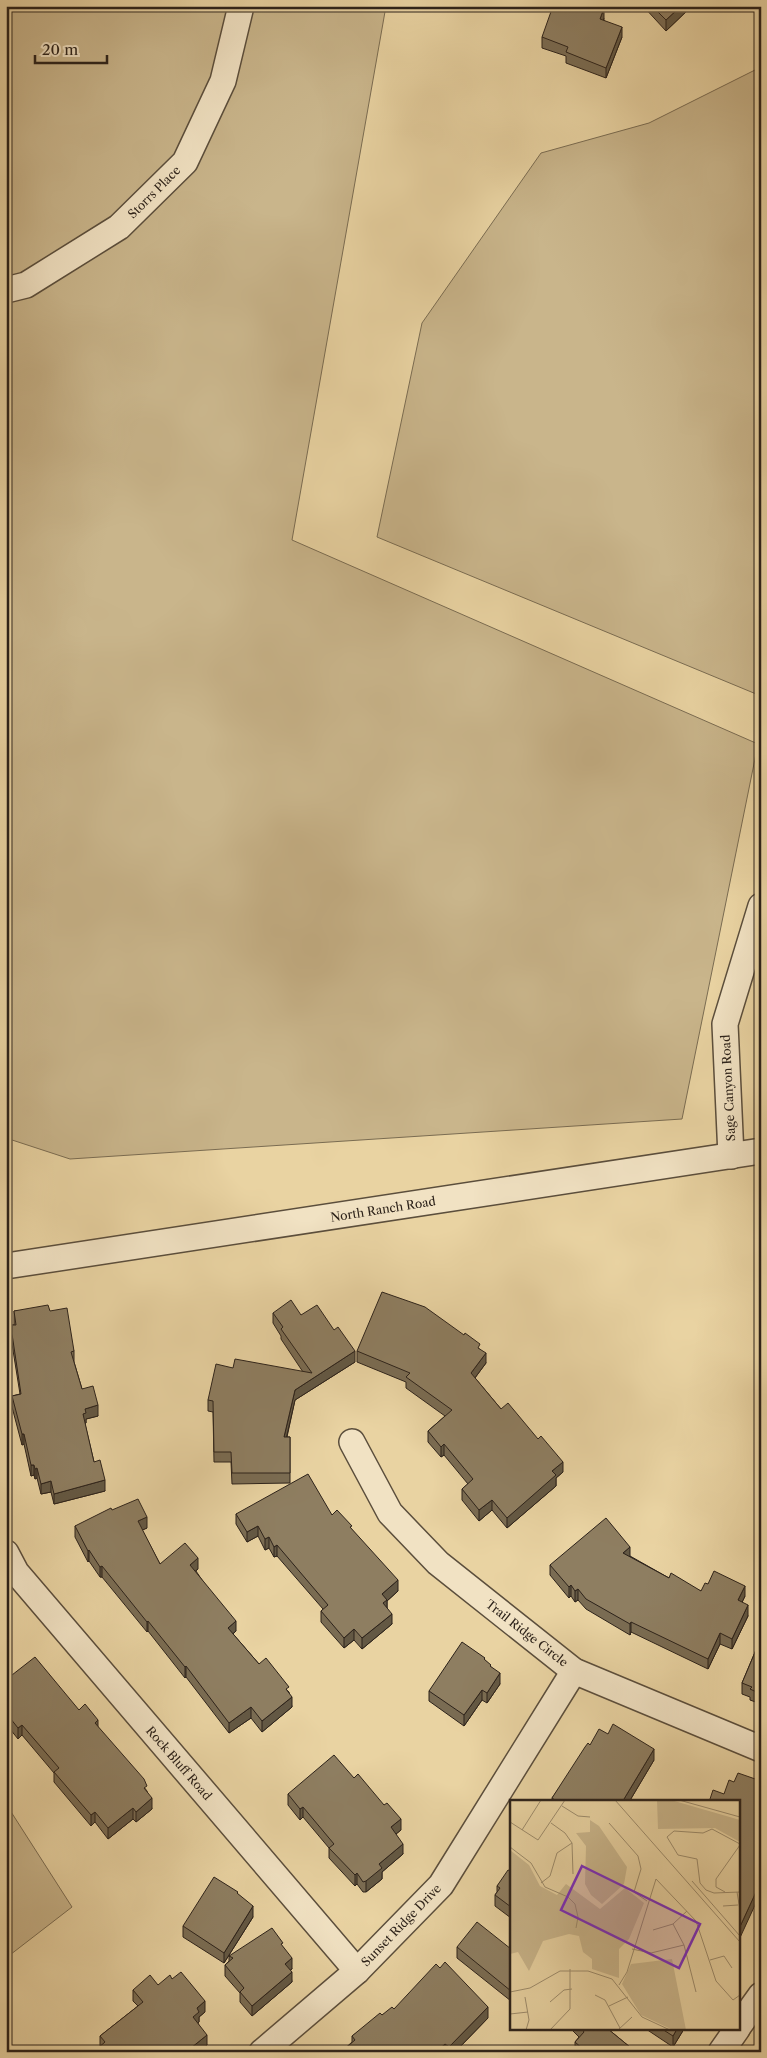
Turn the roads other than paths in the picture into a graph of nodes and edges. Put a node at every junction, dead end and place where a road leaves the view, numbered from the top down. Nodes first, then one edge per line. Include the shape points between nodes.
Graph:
1 (241, 6) edge
2 (6, 290) edge
3 (761, 906) edge
4 (761, 1151) edge
5 (731, 1156) junction
6 (6, 1266) edge
7 (352, 1442) dead end
8 (6, 1553) edge
9 (574, 1671) junction
10 (761, 1749) edge
11 (357, 1971) junction
12 (761, 1995) edge
13 (740, 2024) edge
14 (736, 2030) edge
15 (262, 2052) edge
16 (721, 2052) edge

1 - 2 street, Storrs Place via 223,81 185,162 119,228 26,285
3 - 5 street, Sage Canyon Road via 725,1024
4 - 5 street, North Ranch Road
5 - 6 street, North Ranch Road
7 - 9 street, Trail Ridge Circle via 390,1513 404,1528 438,1563
8 - 11 street, Rock Bluff Road via 22,1579
9 - 10 street, Trail Ridge Circle
9 - 11 street, Sunset Ridge Drive via 441,1885
11 - 15 street, Sunset Ridge Drive
12 - 13 street
14 - 16 street

